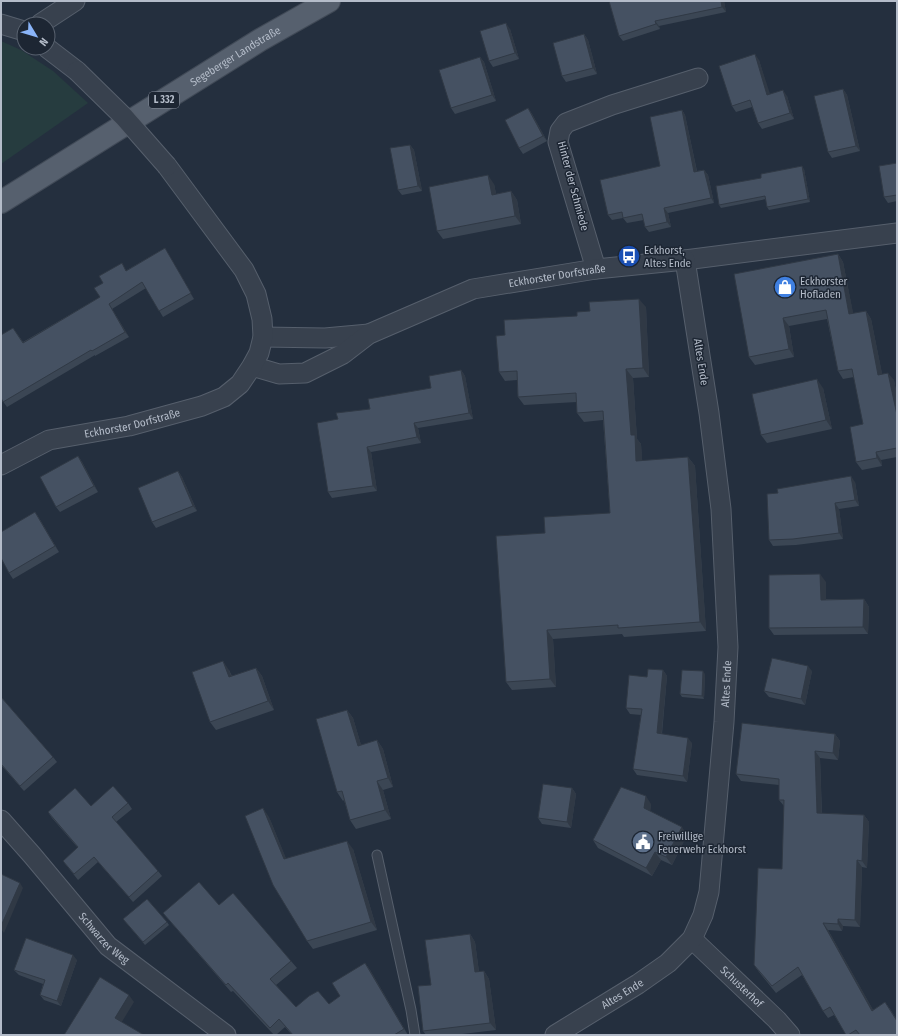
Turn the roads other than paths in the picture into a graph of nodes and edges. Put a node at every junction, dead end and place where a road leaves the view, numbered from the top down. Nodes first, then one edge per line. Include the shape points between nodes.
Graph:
1 (75, 1) edge
2 (329, 1) edge
3 (52, 16) edge
4 (1, 24) edge
5 (16, 29) edge
6 (56, 55) edge
7 (698, 78) dead end
8 (1, 202) edge
9 (897, 233) edge
10 (685, 260) junction
11 (596, 270) junction
12 (368, 334) junction
13 (263, 337) junction
14 (252, 366) junction
15 (1, 465) edge
16 (1, 820) edge
17 (378, 855) dead end
18 (692, 939) junction
19 (219, 1033) edge
20 (415, 1035) edge
21 (555, 1035) edge
22 (790, 1035) edge

1 - 3 street
2 - 8 main road, Segeberger Landstraße / L 332 via 260,40
4 - 5 street
6 - 13 street, bridge via 77,71 124,117 166,166 244,270 256,294
7 - 11 street, Hinter der Schmiede via 612,105 566,123 560,131 558,142
9 - 10 street, Eckhorster Dorfstraße
10 - 11 street, Eckhorster Dorfstraße
10 - 18 street, Altes Ende via 721,509 728,647 709,892 703,916
11 - 12 street, Eckhorster Dorfstraße via 472,289
12 - 13 street, Eckhorster Dorfstraße via 325,338
12 - 14 street, Eckhorster Dorfstraße via 343,354 305,373 279,374
13 - 14 street, Eckhorster Dorfstraße
14 - 15 street, Eckhorster Dorfstraße via 240,384 224,397 202,406 129,426 49,440
16 - 19 street, Schwarzer Weg via 108,946
17 - 20 lane
18 - 21 street, Altes Ende via 668,963
18 - 22 street, Schusterhof

